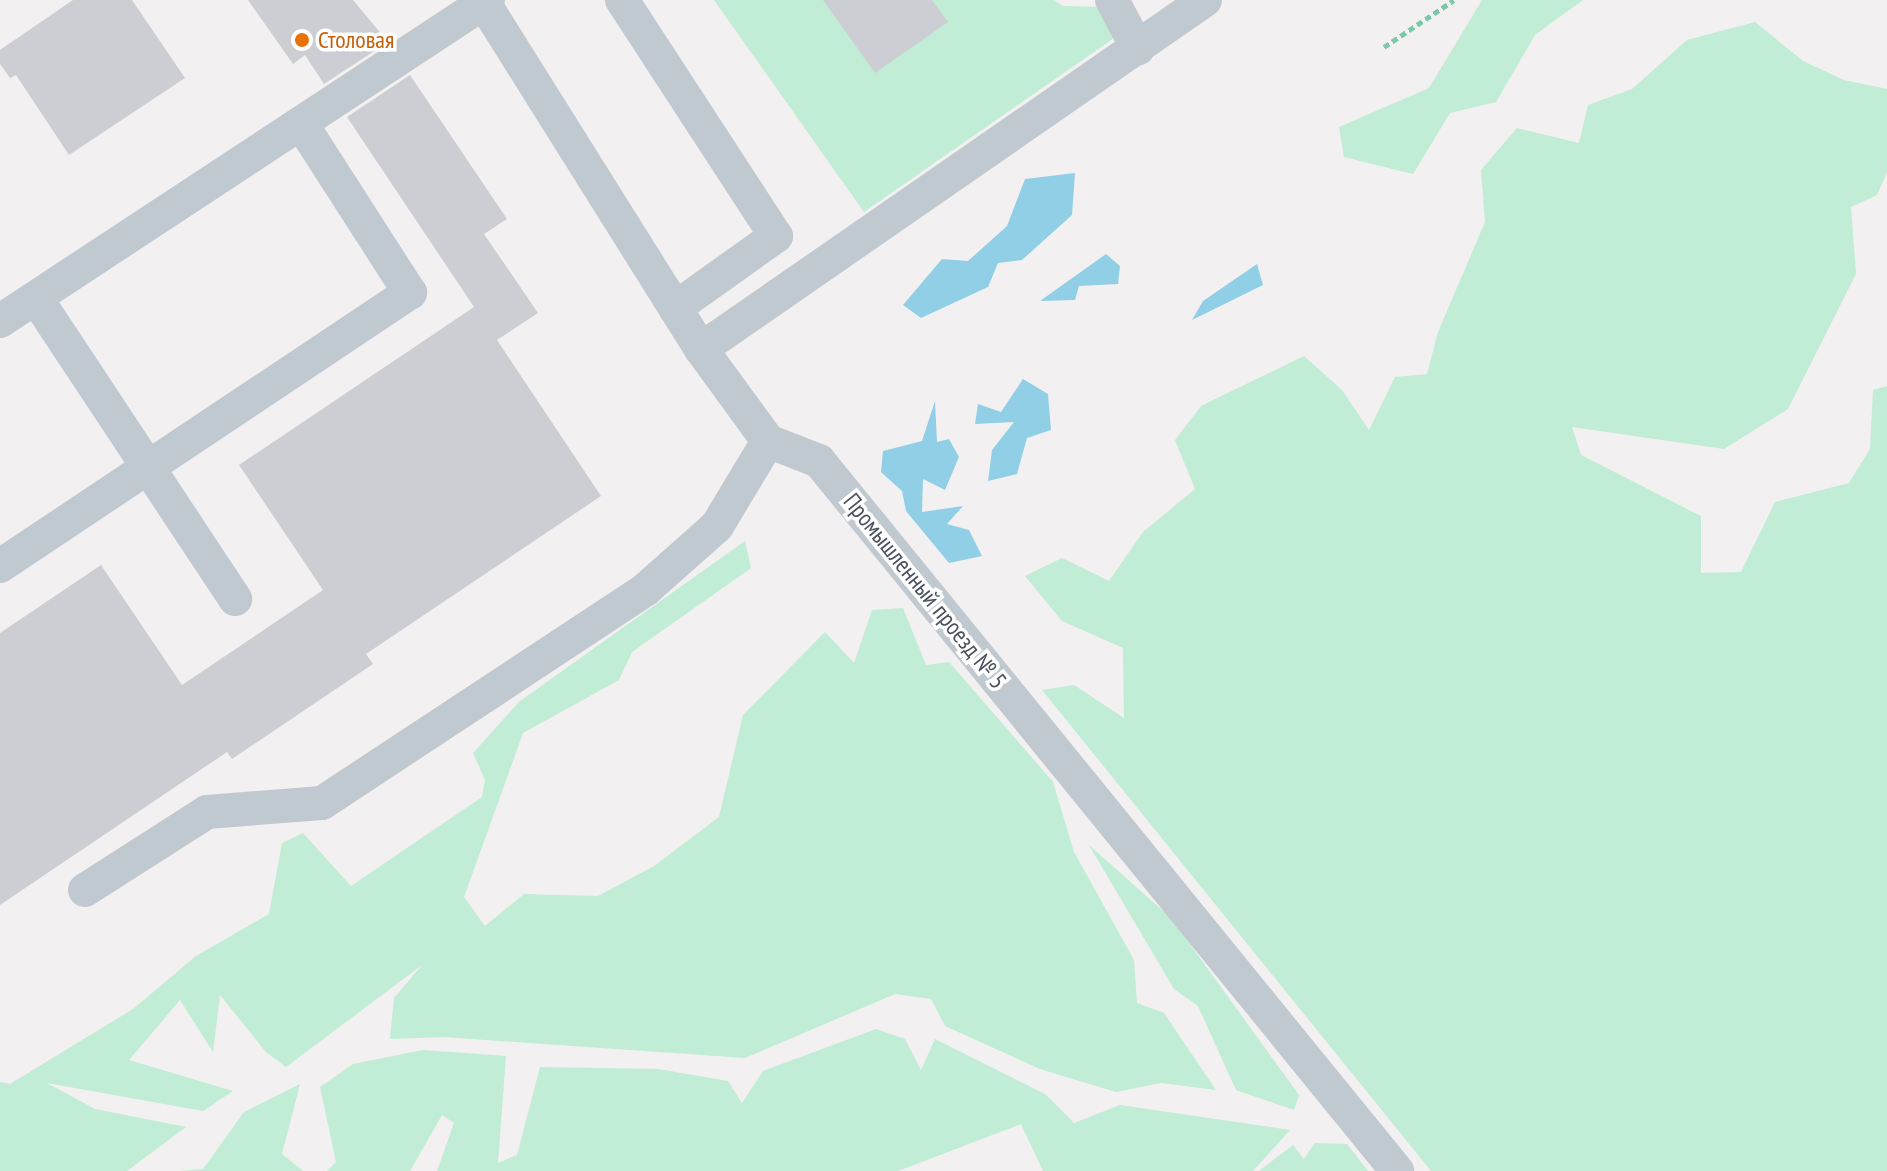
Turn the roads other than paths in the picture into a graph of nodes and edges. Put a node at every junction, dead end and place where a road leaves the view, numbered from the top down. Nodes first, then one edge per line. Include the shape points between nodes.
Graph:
1 (622, 0) edge
2 (1112, 0) edge
3 (1205, 0) edge
4 (484, 1) edge
5 (1138, 49) junction
6 (302, 125) junction
7 (36, 298) junction
8 (675, 308) junction
9 (0, 321) edge
10 (701, 349) junction
11 (768, 441) junction
12 (146, 469) junction
13 (0, 566) edge
14 (235, 599) dead end
15 (85, 890) dead end
16 (1397, 1171) edge

1 - 8 street via 776,236
2 - 5 street
3 - 5 street
4 - 6 street
4 - 8 street
5 - 10 street
6 - 7 street
6 - 12 street via 410,293
7 - 9 street
7 - 12 street
8 - 10 street
10 - 11 street
11 - 15 street via 717,526 646,589 374,769 322,803 207,812
11 - 16 street, Промышленный проезд № 5 via 819,461
12 - 13 street
12 - 14 street

